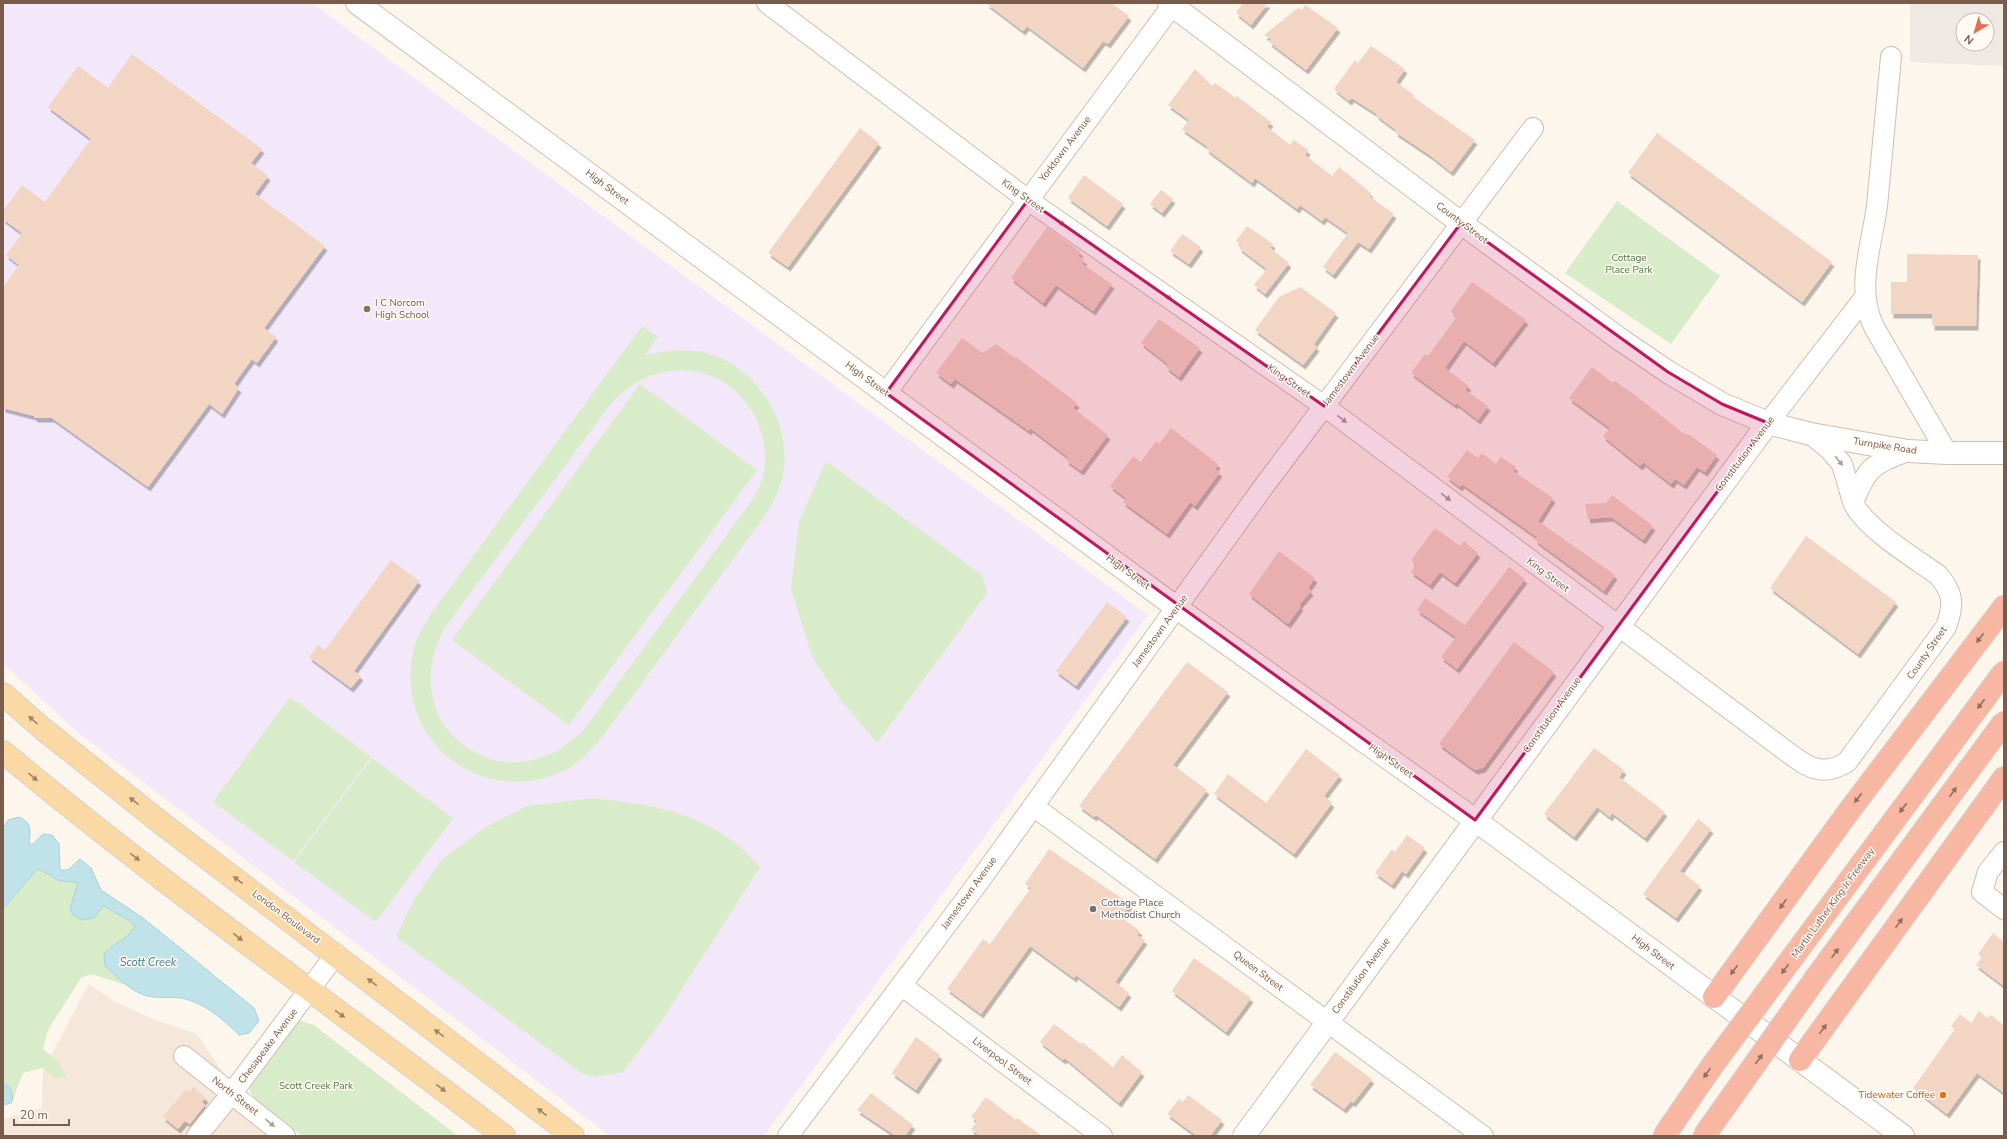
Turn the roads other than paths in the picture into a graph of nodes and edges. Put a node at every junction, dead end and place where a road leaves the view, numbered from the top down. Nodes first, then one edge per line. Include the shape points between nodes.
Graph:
1 (357, 3) edge
2 (767, 3) edge
3 (1172, 4) edge
4 (1891, 57) dead end
5 (1533, 128) dead end
6 (1028, 200) junction
7 (1461, 223) junction
8 (1866, 297) junction
9 (886, 393) junction
10 (1324, 406) junction
11 (1768, 423) junction
12 (1810, 434) junction
13 (1908, 451) junction
14 (1947, 453) junction
15 (2004, 453) edge
16 (1853, 502) junction
17 (2004, 607) edge
18 (1177, 608) junction
19 (1617, 627) junction
20 (2004, 672) edge
21 (3, 694) edge
22 (2004, 722) edge
23 (3, 752) edge
24 (1806, 765) joint
25 (2004, 778) edge
26 (1033, 806) junction
27 (1475, 820) junction
28 (2004, 852) edge
29 (2004, 909) edge
30 (336, 954) junction
31 (901, 985) junction
32 (308, 991) junction
33 (1714, 997) junction
34 (1327, 1022) junction
35 (184, 1056) dead end
36 (1800, 1060) junction
37 (232, 1093) junction
38 (197, 1136) edge
39 (285, 1136) edge
40 (504, 1136) edge
41 (573, 1136) edge
42 (788, 1136) edge
43 (1102, 1136) edge
44 (1244, 1136) edge
45 (1483, 1136) edge
46 (1664, 1136) edge
47 (1704, 1136) edge
48 (1903, 1136) edge

1 - 9 main road, High Street
2 - 6 street, King Street
3 - 6 street, Yorktown Avenue
3 - 7 main road, County Street
4 - 8 street
5 - 7 street, Jamestown Avenue
6 - 9 street, Yorktown Avenue
6 -> 10 street, King Street
7 - 10 street, Jamestown Avenue
7 - 11 main road, County Street via 1668,372 1722,404
8 - 11 street, Constitution Avenue
8 - 14 street via 1872,324
9 - 18 main road, High Street
10 - 18 street, Jamestown Avenue
10 -> 19 street, King Street
11 - 12 main road, Turnpike Road
11 - 19 main road, Constitution Avenue
12 - 13 main road, Turnpike Road
12 -> 16 street, County Street via 1829,449 1842,464
13 - 14 main road, Turnpike Road
13 - 16 street via 1879,462 1864,476
14 - 15 main road, Turnpike Road
16 - 24 street, County Street via 1856,510 1870,524 1943,581 1953,603 1951,615 1946,627 1847,762 1835,769 1821,770
17 -> 33 highway via 1849,811
18 - 26 street, Jamestown Avenue
18 - 27 main road, High Street
19 - 24 street, King Street
19 - 27 main road, Constitution Avenue
20 -> 46 highway, Martin Luther King Jr Freeway, bridge via 1712,1066
30 -> 21 main road, London Boulevard via 165,826
47 -> 22 highway, bridge via 1818,975
23 -> 32 main road via 50,792
36 -> 25 highway
26 - 31 street, Jamestown Avenue
26 - 34 street, Queen Street
27 - 33 main road, High Street
27 - 34 main road, Constitution Avenue
28 - 29 street via 1988,872 1982,892
30 - 32 street, Chesapeake Avenue
41 -> 30 main road, London Boulevard
31 - 42 street, Jamestown Avenue
31 - 43 street, Liverpool Street
32 - 37 street, Chesapeake Avenue
32 -> 40 main road
33 - 36 main road, High Street
34 - 44 main road, Constitution Avenue
34 - 45 street, Queen Street
35 - 37 street, North Street
36 - 48 main road, High Street
37 - 38 street, Chesapeake Avenue
37 -> 39 street, North Street

